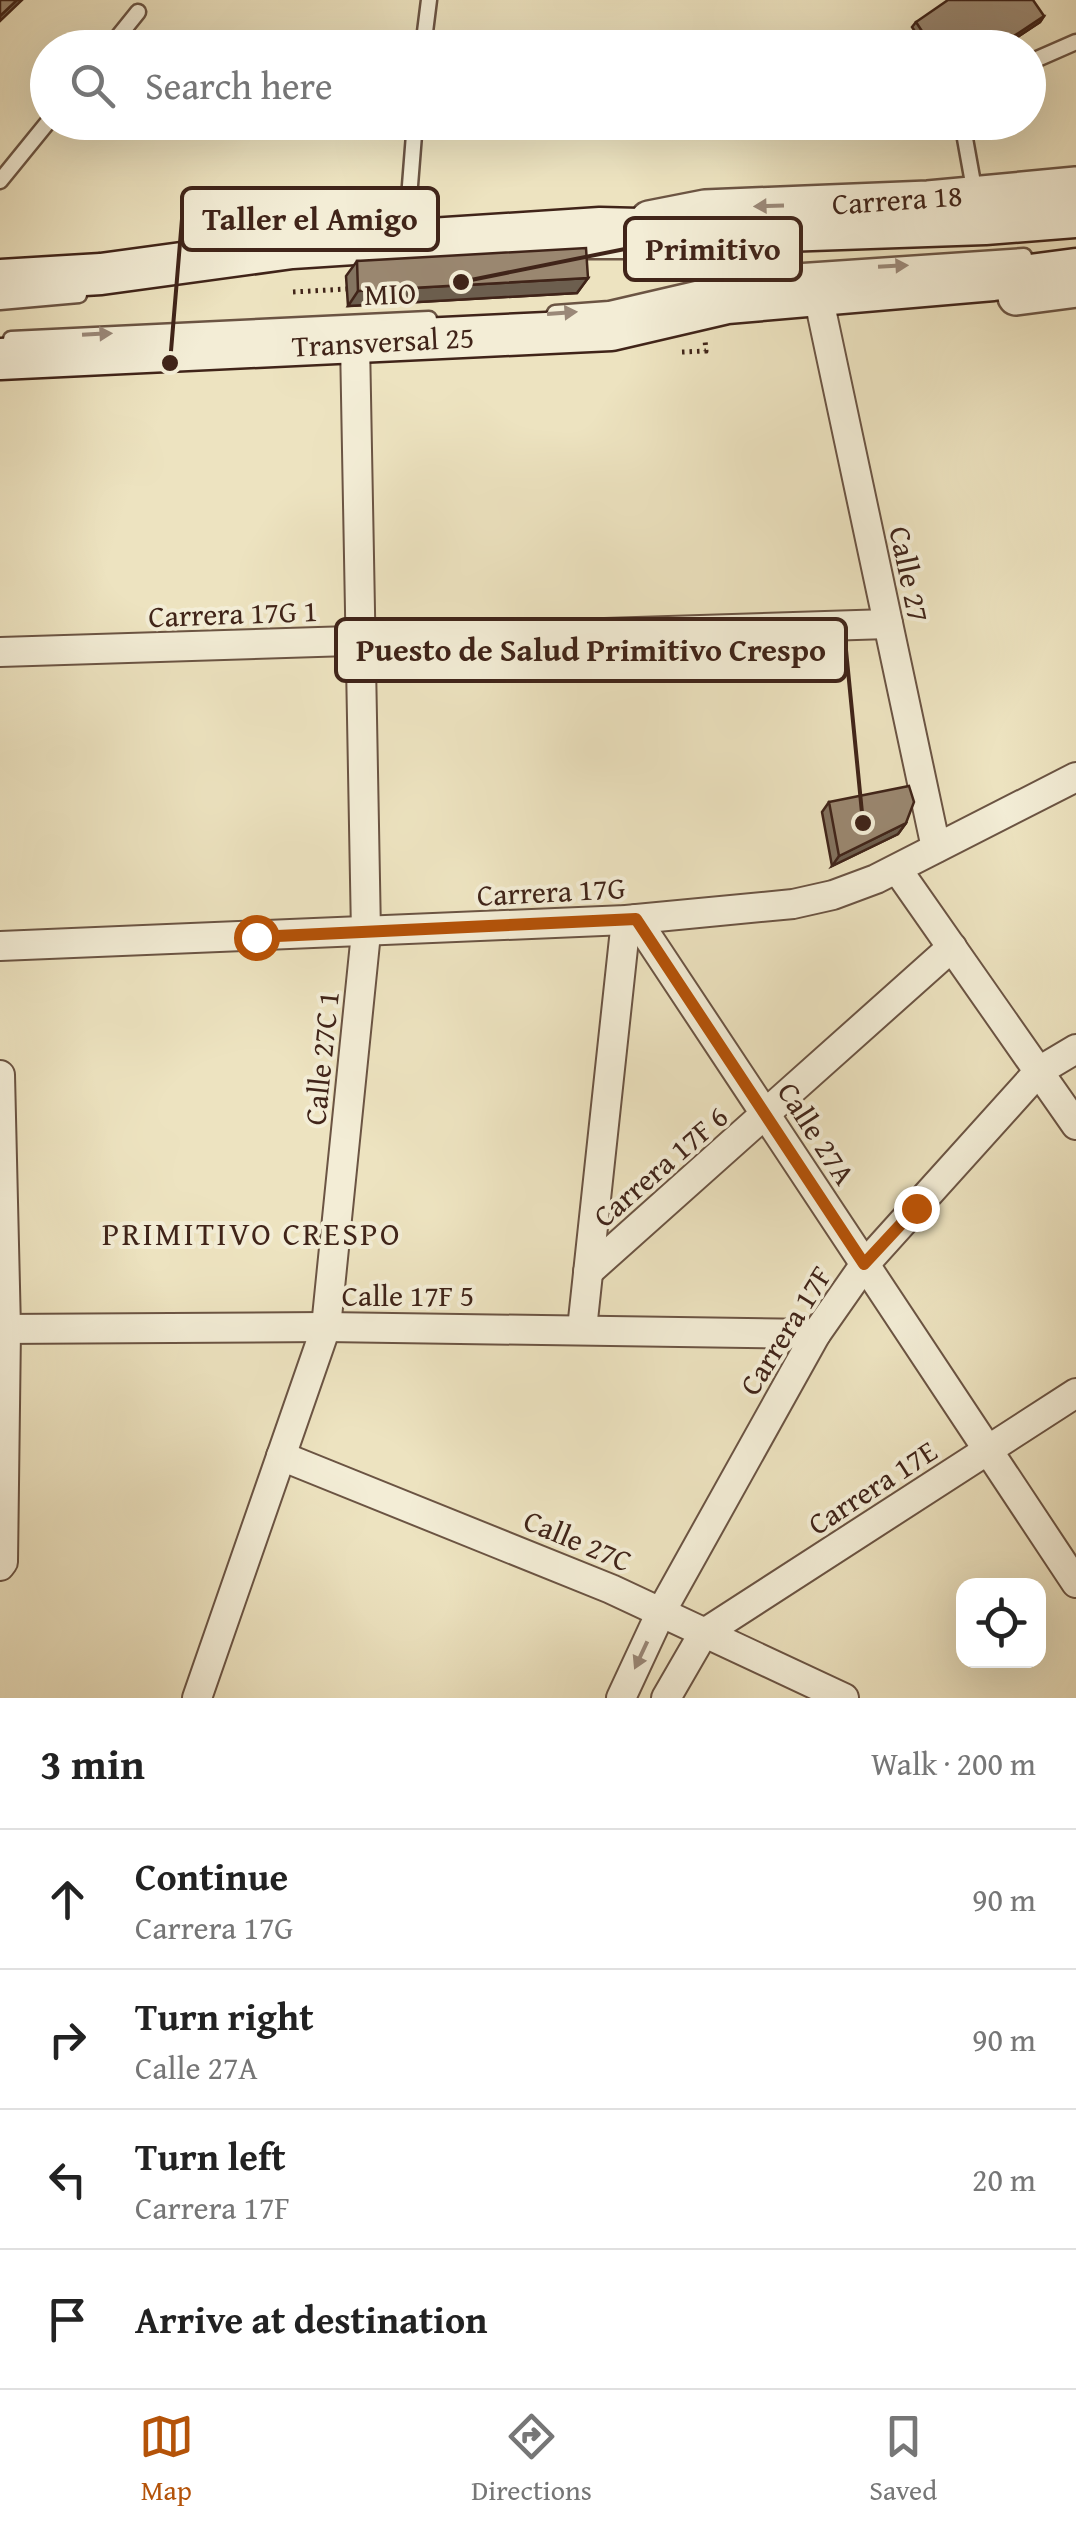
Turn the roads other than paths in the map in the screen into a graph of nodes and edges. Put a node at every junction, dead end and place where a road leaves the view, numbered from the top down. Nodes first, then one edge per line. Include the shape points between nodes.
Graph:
1 (429, 0) edge
2 (138, 12) dead end
3 (124, 30) edge
4 (426, 30) edge
5 (1076, 42) edge
6 (1046, 55) edge
7 (33, 140) edge
8 (414, 140) edge
9 (965, 140) edge
10 (0, 181) edge
11 (1076, 185) edge
12 (975, 194) junction
13 (600, 228) junction
14 (1076, 233) edge
15 (406, 240) junction
16 (748, 242) junction
17 (1063, 243) edge
18 (543, 252) edge
19 (0, 280) edge
20 (1076, 289) edge
21 (103, 293) dead end
22 (0, 302) edge
23 (538, 314) dead end
24 (822, 314) junction
25 (446, 318) dead end
26 (611, 330) junction
27 (0, 339) edge
28 (355, 342) junction
29 (0, 359) edge
30 (888, 624) junction
31 (363, 641) junction
32 (0, 652) edge
33 (1076, 777) edge
34 (936, 848) junction
35 (897, 869) junction
36 (631, 920) junction
37 (366, 933) junction
38 (0, 946) edge
39 (952, 947) junction
40 (1076, 1049) edge
41 (1039, 1070) junction
42 (0, 1075) edge
43 (766, 1115) junction
44 (1076, 1125) edge
45 (864, 1264) junction
46 (588, 1272) junction
47 (326, 1327) junction
48 (3, 1329) edge
49 (582, 1329) junction
50 (816, 1334) junction
51 (1076, 1393) edge
52 (987, 1451) junction
53 (281, 1456) junction
54 (0, 1566) edge
55 (1076, 1583) edge
56 (661, 1612) junction
57 (703, 1634) junction
58 (196, 1698) edge
59 (621, 1698) edge
60 (666, 1698) edge
61 (844, 1698) edge

1 - 4 lane
2 - 3 lane
5 - 6 lane
7 - 10 lane
8 - 15 lane
9 - 12 lane
11 - 12 street, Carrera 18
12 -> 13 street, Carrera 18 via 705,208
13 - 15 main road
13 - 16 main road
14 - 17 lane
15 - 19 main road
16 - 17 main road, Carrera 18 via 986,224
16 - 18 lane
23 -> 17 lane via 609,309 760,274
17 - 26 main road, Transversal 25 via 993,280 727,302
20 - 24 street
21 - 22 lane
24 - 26 street
24 - 30 street, Calle 27
27 -> 25 lane, MIO
26 - 28 main road, Transversal 25
28 - 29 main road, Transversal 25
28 - 31 street, Calle 27C 1
30 - 31 street, Carrera 17G 1
30 - 34 street, Calle 27
31 - 32 street, Carrera 17G 1
31 - 37 street, Calle 27C 1
33 - 34 street, Carrera 17G
34 - 35 street, Carrera 17G
35 - 36 street, Carrera 17G via 813,900
35 - 39 street
36 - 37 street, Carrera 17G
36 - 43 street, Calle 27A
36 - 46 street
37 - 38 street, Carrera 17G
37 - 47 street, Calle 27C 1
39 - 41 street
39 - 43 street, Carrera 17F 6
40 - 41 street, Carrera 17F
41 - 44 street
41 - 45 street, Carrera 17F
42 - 48 street
43 - 45 street, Calle 27A
43 - 46 street, Carrera 17F 6
45 - 50 street, Carrera 17F
45 - 52 street, Calle 27A
46 - 49 street
47 - 48 street, Calle 17F 5
47 - 49 street, Calle 17F 5
47 - 53 street, Calle 27C 1
48 - 54 street
49 - 50 street, Calle 17F 5
50 - 56 street, Carrera 17F
51 - 52 street, Carrera 17E
52 - 55 street, Calle 27A
52 - 57 street, Carrera 17E
53 - 56 street, Calle 27C
53 - 58 street, Calle 27C 1
56 - 57 street, Calle 27C
56 -> 59 street, Carrera 17F
57 - 60 street
57 - 61 street, Calle 27C

